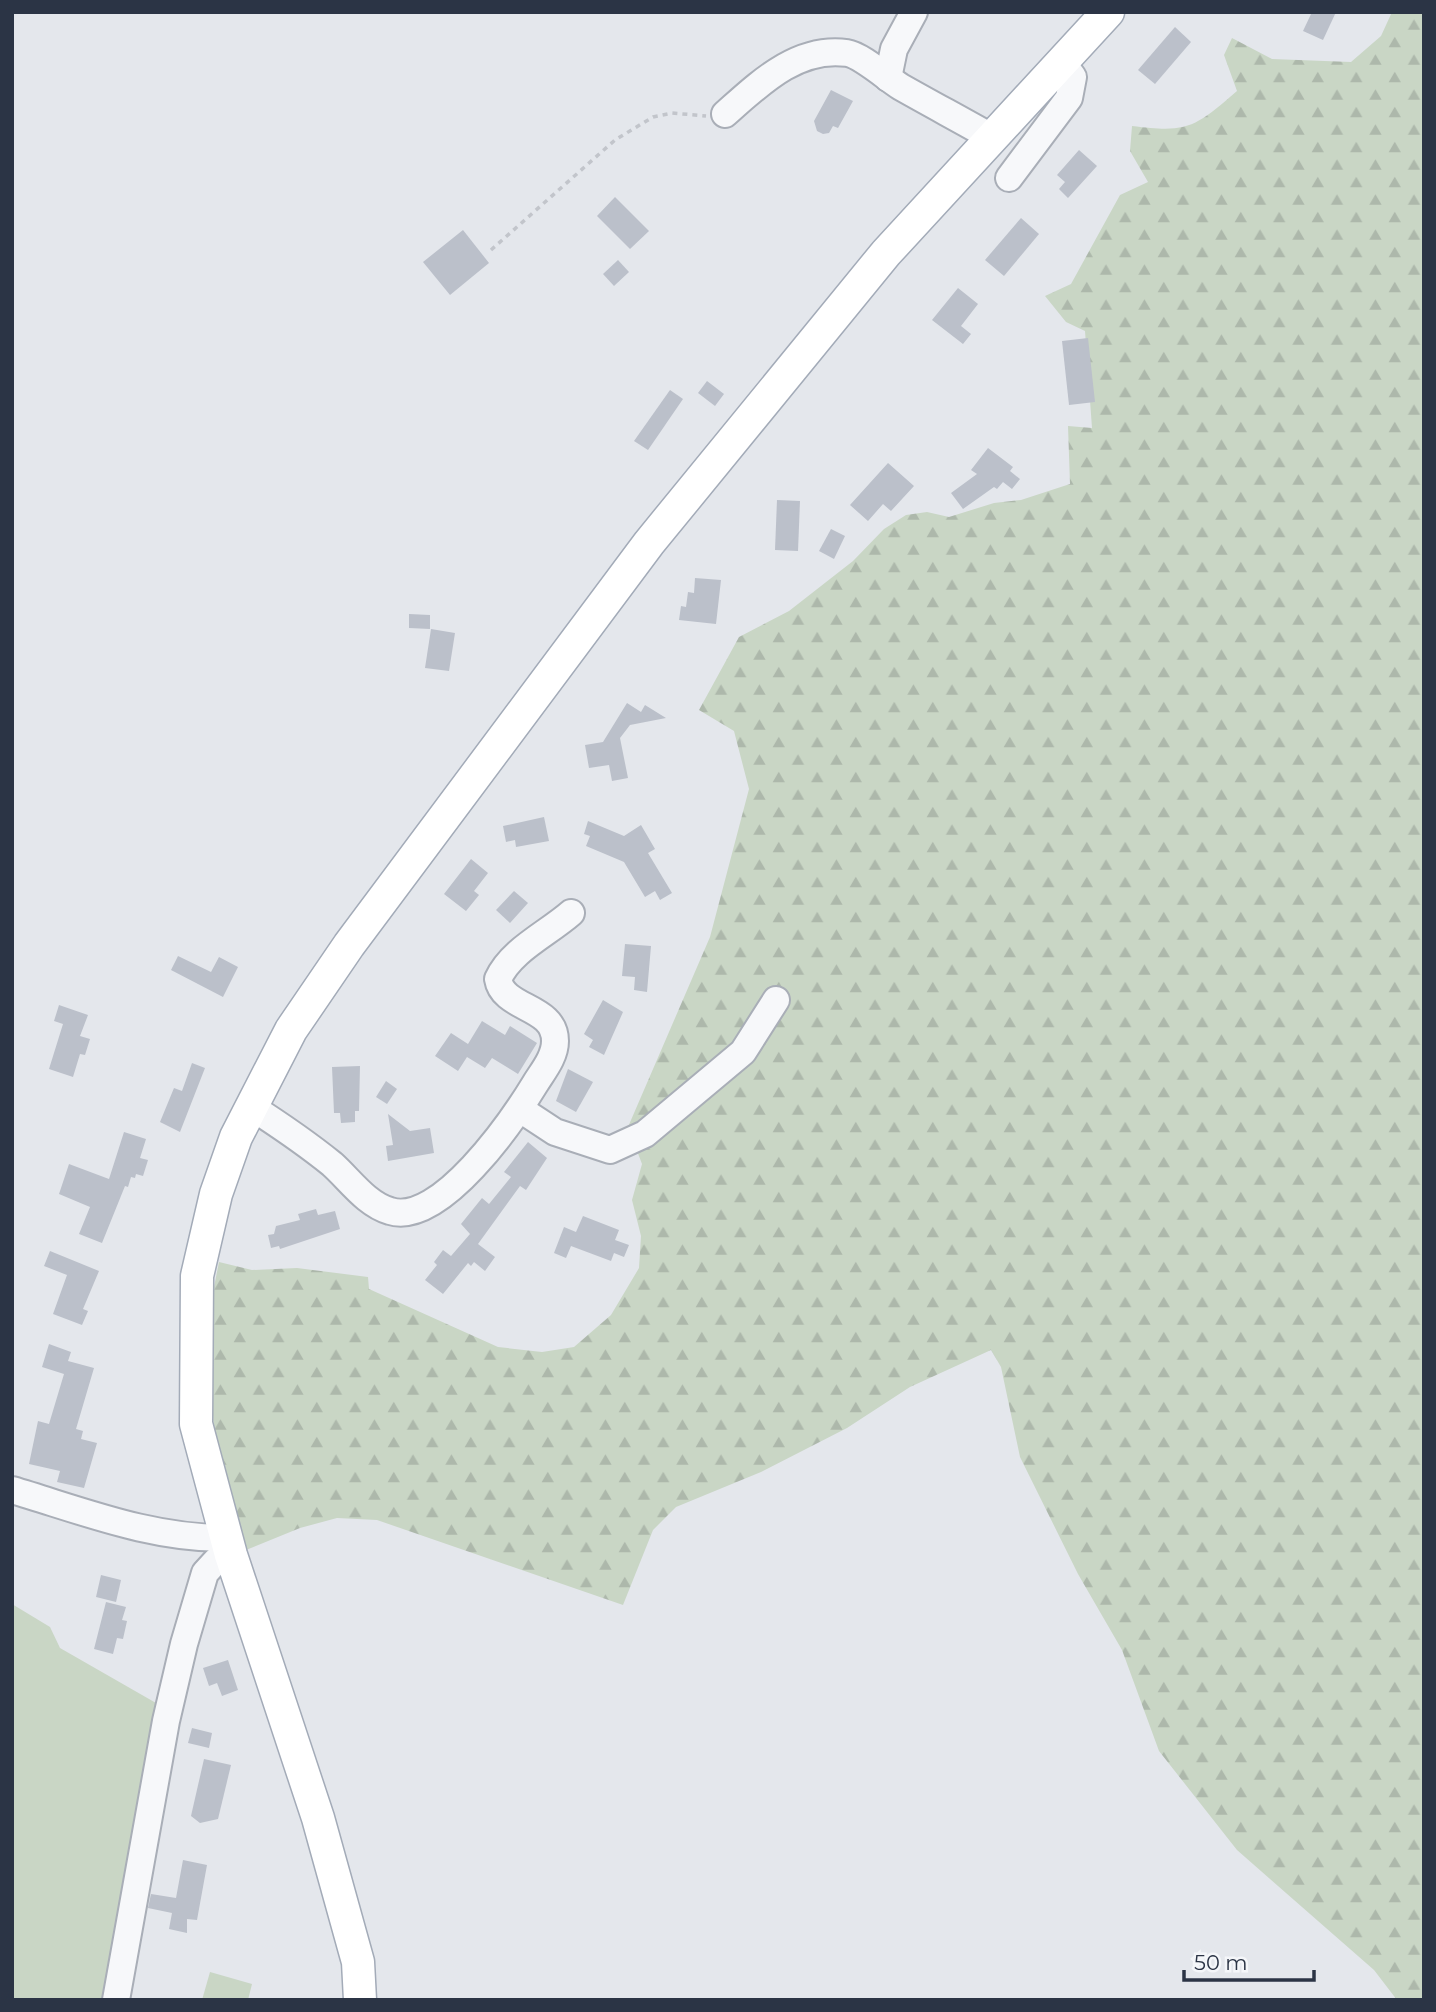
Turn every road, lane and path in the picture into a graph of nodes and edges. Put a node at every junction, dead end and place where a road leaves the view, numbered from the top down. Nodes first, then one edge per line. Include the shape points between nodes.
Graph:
1 (914, 12) edge
2 (1108, 12) edge
3 (1062, 62) junction
4 (888, 78) junction
5 (725, 114) joint
6 (991, 137) junction
7 (1009, 178) dead end
8 (491, 250) dead end
9 (571, 913) dead end
10 (776, 1000) dead end
11 (250, 1106) junction
12 (520, 1109) junction
13 (12, 1490) edge
14 (229, 1547) junction
15 (116, 2000) edge
16 (360, 2000) edge

1 - 4 street via 894,49
2 - 3 main road
3 - 6 main road
3 - 7 street via 1073,77 1069,98
4 - 5 street via 848,53 808,56 768,76
4 - 6 street
5 - 8 path via 653,117 615,140
6 - 11 main road via 886,253 649,543 349,945 291,1030
9 - 12 street via 514,956 498,979 504,994 545,1018 553,1028 553,1054
10 - 12 street via 743,1052 645,1134 610,1150 555,1132
11 - 12 street via 332,1164 373,1202 406,1213 460,1178 498,1140
11 - 14 main road via 224,1169 197,1276 196,1424
13 - 14 street via 141,1528
14 - 15 street via 205,1573 184,1644
14 - 16 main road via 318,1818 358,1962

